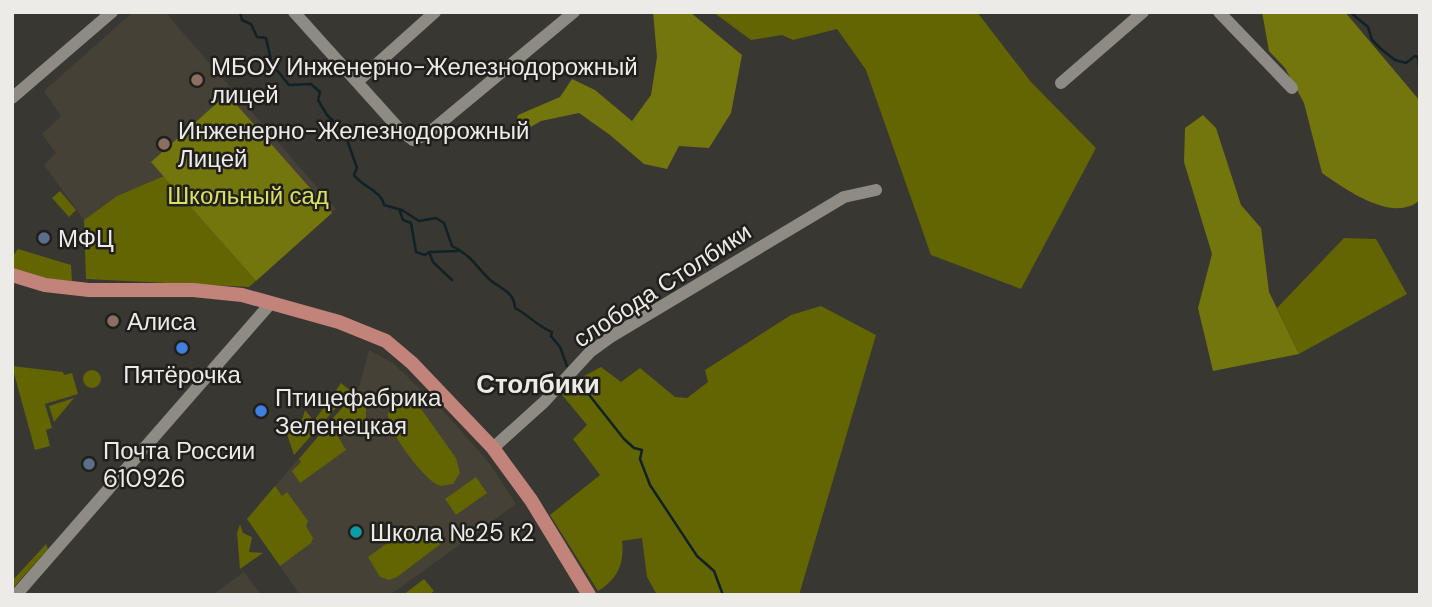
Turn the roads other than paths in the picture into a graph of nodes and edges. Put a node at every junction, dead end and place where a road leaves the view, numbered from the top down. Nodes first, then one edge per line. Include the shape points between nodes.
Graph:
1 (112, 12) edge
2 (435, 12) edge
3 (574, 12) edge
4 (1143, 12) edge
5 (1219, 12) edge
6 (300, 14) edge
7 (358, 81) junction
8 (1061, 83) dead end
9 (1292, 88) dead end
10 (12, 98) edge
11 (876, 190) dead end
12 (12, 275) edge
13 (271, 303) junction
14 (493, 448) junction
15 (16, 595) edge
16 (589, 595) edge

1 - 10 street
2 - 7 street
3 - 7 street via 426,135 413,140
4 - 8 street
5 - 9 street
6 - 7 street
11 - 14 street, слобода Столбики via 844,197 612,336
12 - 13 main road via 65,288 206,291
13 - 14 main road via 386,341
13 - 15 street
14 - 16 main road via 530,498

